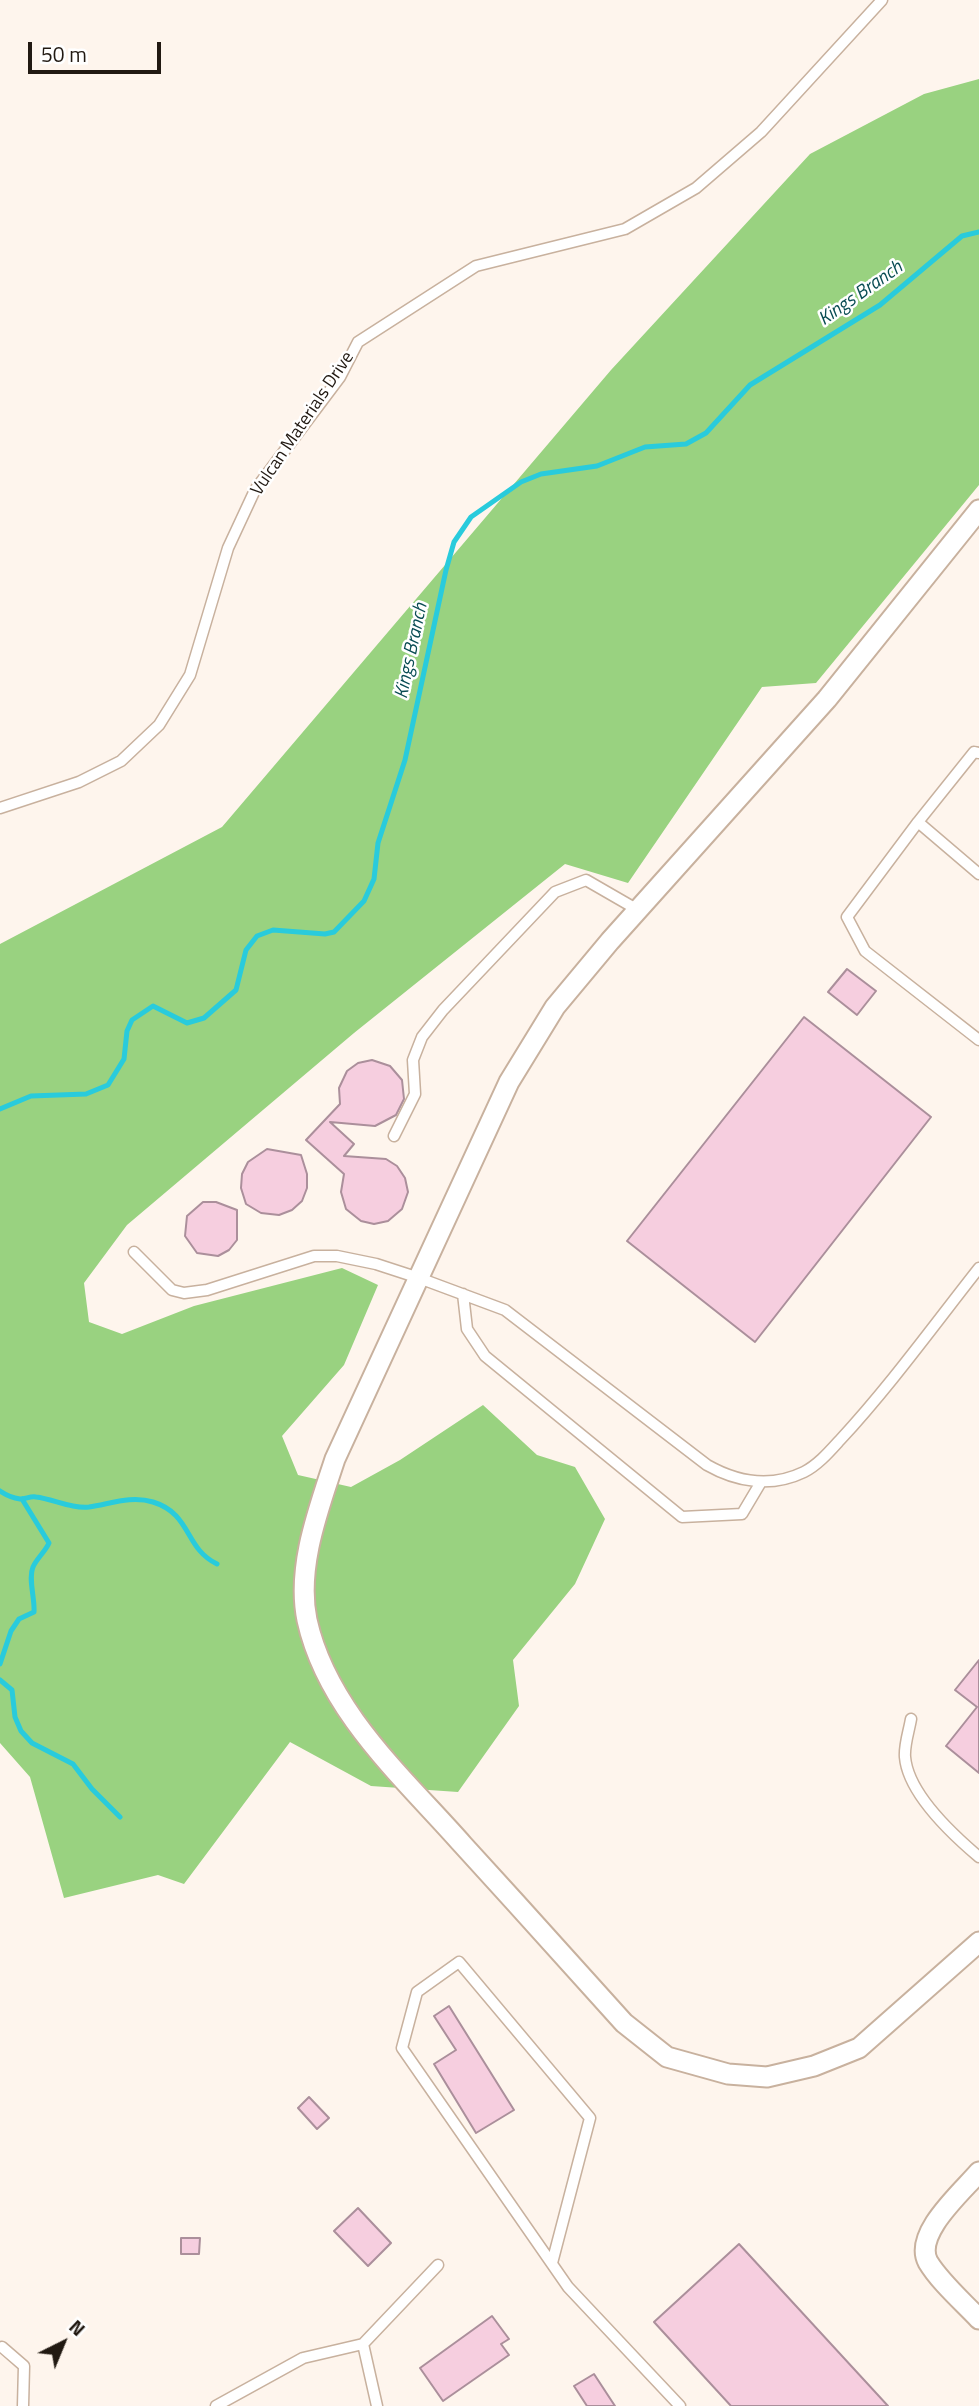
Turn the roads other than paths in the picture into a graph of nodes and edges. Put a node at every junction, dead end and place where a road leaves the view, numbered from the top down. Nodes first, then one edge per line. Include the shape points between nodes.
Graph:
1 (882, 0) edge
2 (979, 510) edge
3 (977, 751) edge
4 (0, 808) edge
5 (918, 822) junction
6 (979, 874) edge
7 (638, 910) junction
8 (979, 1040) edge
9 (394, 1136) dead end
10 (134, 1252) dead end
11 (979, 1268) edge
12 (419, 1278) junction
13 (463, 1294) junction
14 (761, 1482) junction
15 (911, 1719) dead end
16 (979, 1857) edge
17 (979, 1942) edge
18 (979, 2172) edge
19 (552, 2263) junction
20 (438, 2265) dead end
21 (979, 2319) edge
22 (363, 2344) junction
23 (2, 2347) dead end
24 (23, 2406) edge
25 (216, 2406) edge
26 (377, 2406) edge
27 (680, 2406) edge

1 - 4 lane, Vulcan Materials Drive via 761,132 696,188 625,229 476,266 358,342 340,377 255,489 228,548 190,675 159,725 121,761 90,777
2 - 7 street via 827,699
3 - 5 lane
5 - 6 lane
5 - 8 lane via 847,917 865,951
7 - 9 lane via 586,880 555,892 422,1037 413,1060 415,1094
7 - 12 street via 555,1007 509,1082
10 - 12 lane via 172,1290 184,1293 314,1256 376,1264
11 - 14 lane via 823,1457 804,1472
12 - 13 lane
12 - 17 street via 335,1459 306,1570 307,1619 326,1674 366,1738 624,2023 667,2057 728,2074 767,2077 814,2066 859,2048
13 - 14 lane via 505,1310 531,1328 707,1465 732,1479
13 - 14 lane via 467,1329 485,1356 682,1517 742,1514
15 - 16 lane via 905,1758 918,1792 955,1837
18 - 21 street via 930,2228 925,2245 927,2260
19 - 19 lane via 402,2048 417,1992 459,1962 590,2118
19 - 27 lane via 568,2287
20 - 22 lane
22 - 25 lane via 303,2358
22 - 26 lane
23 - 24 lane via 24,2366

